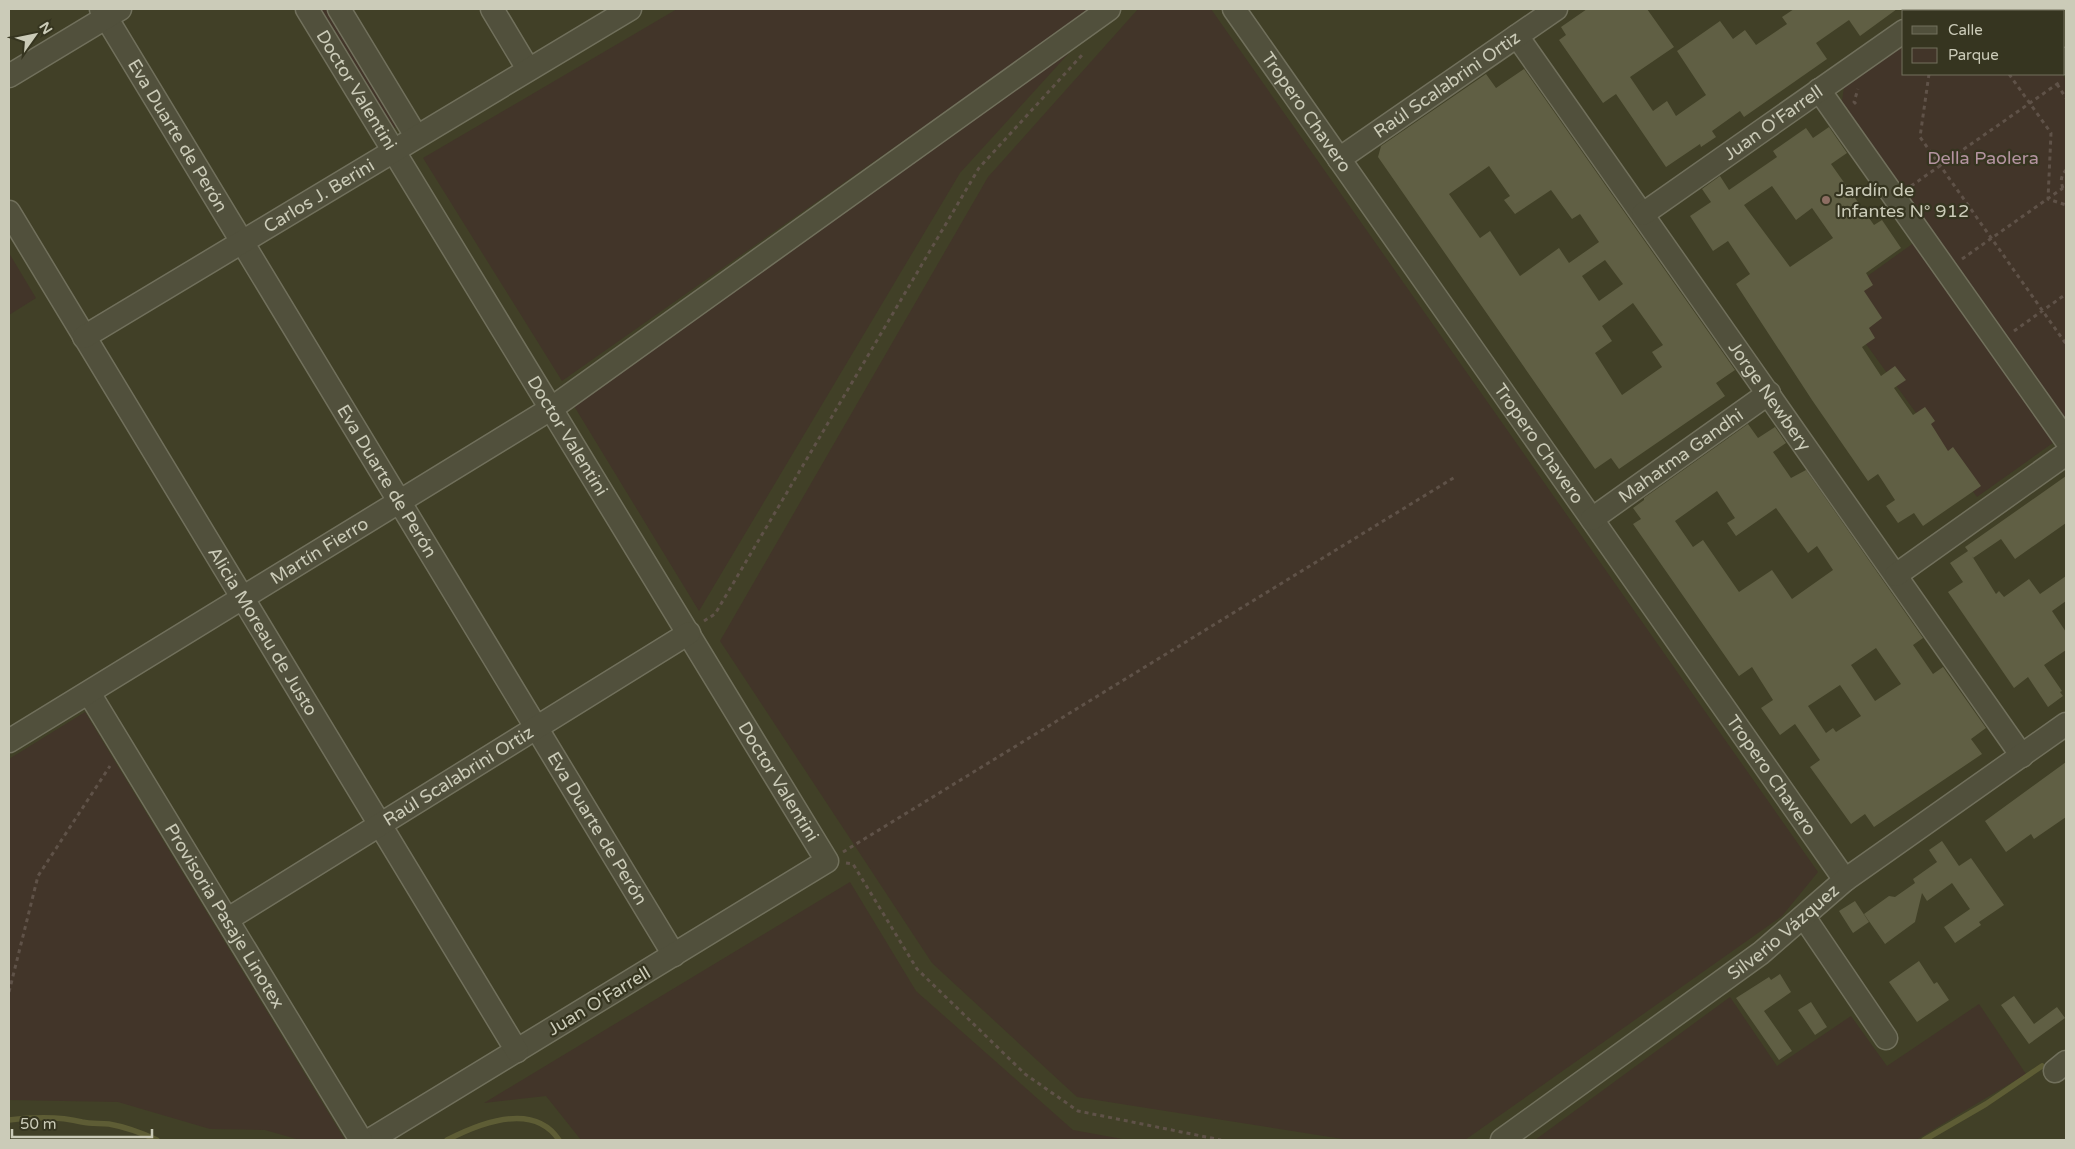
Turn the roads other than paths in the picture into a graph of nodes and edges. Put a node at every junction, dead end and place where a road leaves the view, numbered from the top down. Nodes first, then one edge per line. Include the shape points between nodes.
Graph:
1 (308, 9) edge
2 (339, 9) edge
3 (492, 9) edge
4 (630, 9) edge
5 (1109, 9) edge
6 (1234, 9) edge
7 (1556, 9) edge
8 (109, 12) edge
9 (1902, 32) edge
10 (1517, 36) junction
11 (528, 70) junction
12 (9, 76) edge
13 (1819, 90) junction
14 (416, 136) junction
15 (394, 149) junction
16 (1339, 159) junction
17 (9, 212) edge
18 (1643, 214) junction
19 (242, 242) junction
20 (84, 337) junction
21 (1769, 393) junction
22 (552, 408) junction
23 (2066, 440) edge
24 (2066, 454) edge
25 (400, 500) junction
26 (1592, 519) junction
27 (1896, 575) junction
28 (242, 597) junction
29 (689, 633) junction
30 (90, 693) junction
31 (2066, 724) edge
32 (537, 727) junction
33 (9, 741) edge
34 (2022, 756) junction
35 (381, 824) junction
36 (828, 862) joint
37 (1845, 880) junction
38 (1804, 917) junction
39 (228, 919) junction
40 (674, 955) junction
41 (1886, 1038) dead end
42 (517, 1051) junction
43 (361, 1140) edge
44 (370, 1140) edge
45 (1502, 1140) edge

1 - 15 street, Doctor Valentini
2 - 14 street, Doctor Valentini
3 - 11 street
4 - 11 street, Carlos J. Berini
5 - 22 street, Martín Fierro
6 - 16 street, Tropero Chavero
7 - 10 street, Raúl Scalabrini Ortiz
8 - 12 street
8 - 19 street, Eva Duarte de Perón
9 - 13 street, Juan O'Farrell
10 - 16 street, Raúl Scalabrini Ortiz
10 - 18 street, Jorge Newbery
11 - 14 street, Carlos J. Berini
13 - 18 street, Juan O'Farrell
13 - 23 street via 1904,191 2007,336
14 - 15 street, Carlos J. Berini
15 - 19 street, Carlos J. Berini
15 - 22 street, Doctor Valentini
16 - 26 street, Tropero Chavero
17 - 20 street, Alicia Moreau de Justo
18 - 21 street, Jorge Newbery
19 - 20 street, Carlos J. Berini
19 - 25 street, Eva Duarte de Perón
20 - 28 street, Alicia Moreau de Justo
21 - 26 street, Mahatma Gandhi
21 - 27 street, Jorge Newbery
22 - 25 street, Martín Fierro
22 - 29 street, Doctor Valentini
24 - 27 street
25 - 28 street, Martín Fierro
25 - 32 street, Eva Duarte de Perón
26 - 37 street, Tropero Chavero
27 - 34 street, Jorge Newbery
28 - 30 street, Martín Fierro
28 - 35 street, Alicia Moreau de Justo
29 - 32 street, Raúl Scalabrini Ortiz
29 - 36 street, Doctor Valentini
30 - 33 street, Martín Fierro
30 - 39 street, Provisoria Pasaje Linotex
31 - 34 street, Silverio Vázquez
32 - 35 street, Raúl Scalabrini Ortiz
32 - 40 street, Eva Duarte de Perón
34 - 37 street, Silverio Vázquez
35 - 39 street, Raúl Scalabrini Ortiz
35 - 42 street, Alicia Moreau de Justo
36 - 40 street, Juan O'Farrell
37 - 38 street, Silverio Vázquez
38 - 41 street
38 - 45 street, Silverio Vázquez via 1761,953
39 - 43 street, Provisoria Pasaje Linotex
40 - 42 street, Juan O'Farrell
42 - 44 street, Juan O'Farrell

